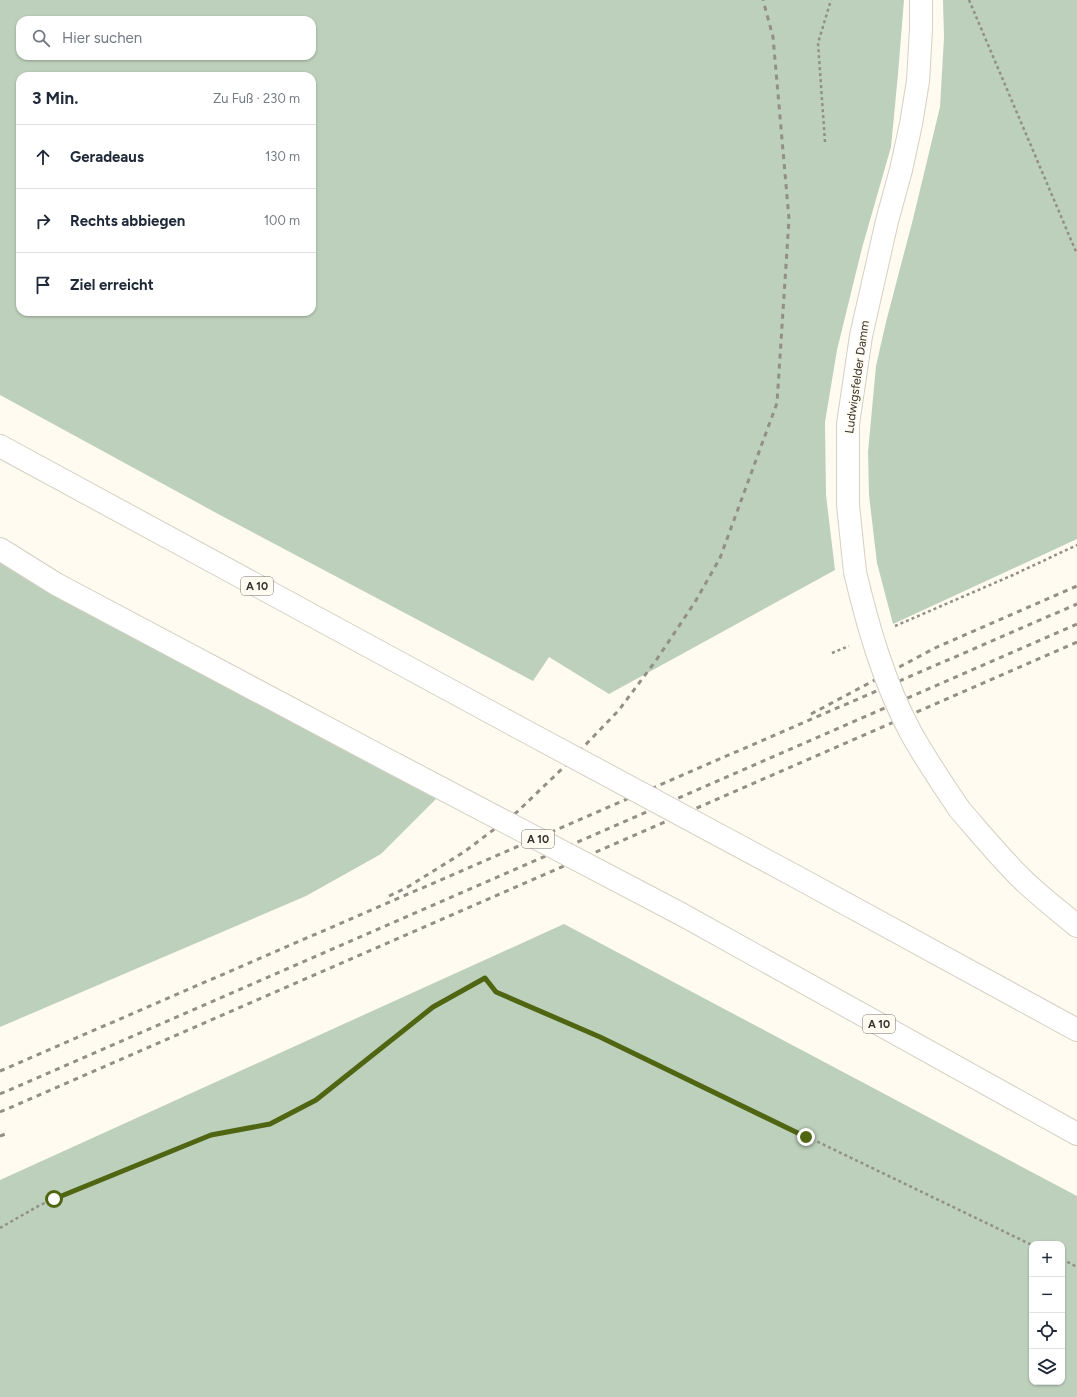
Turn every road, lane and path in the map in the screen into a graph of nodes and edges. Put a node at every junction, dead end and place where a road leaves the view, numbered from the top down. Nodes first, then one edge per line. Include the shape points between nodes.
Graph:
1 (831, 0) edge
2 (921, 0) edge
3 (969, 0) edge
4 (825, 142) dead end
5 (1077, 254) edge
6 (0, 446) edge
7 (1077, 545) edge
8 (0, 549) edge
9 (890, 629) dead end
10 (853, 644) dead end
11 (832, 654) dead end
12 (1077, 926) edge
13 (1077, 1030) edge
14 (1077, 1134) edge
15 (0, 1228) edge
16 (1029, 1244) edge
17 (1065, 1261) edge
18 (1077, 1267) edge

1 - 4 path via 818,43
2 - 12 main road, Ludwigsfelder Damm, bridge via 918,81 912,124 861,336 848,424 848,505 855,572 874,646 898,705 926,759 960,810 993,849 1048,903
3 - 5 path
6 - 13 main road, A 10, bridge
7 - 9 path
8 - 14 main road, A 10, bridge via 56,584 681,914
10 - 11 path
15 - 16 path via 40,1205 211,1135 270,1124 316,1100 433,1007 485,978 496,992 600,1037
17 - 18 path

